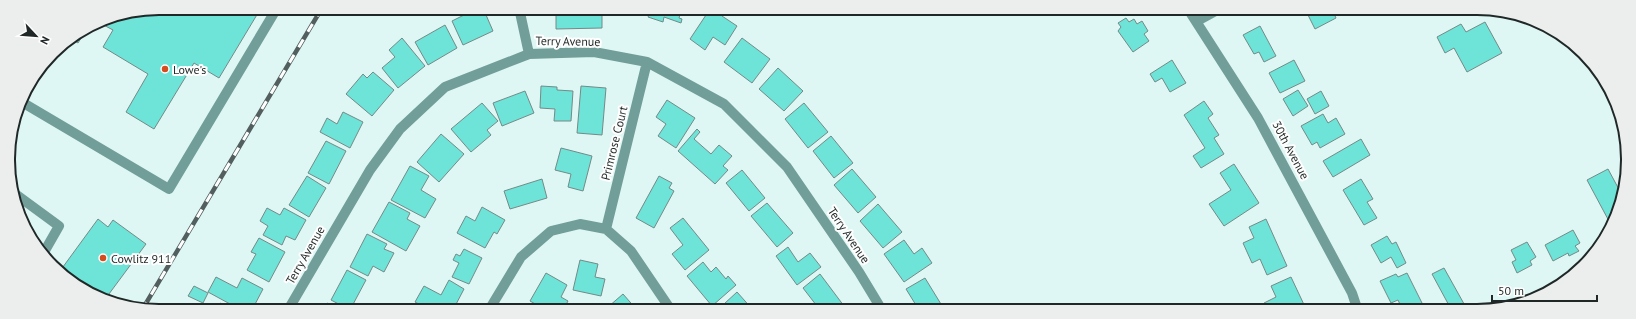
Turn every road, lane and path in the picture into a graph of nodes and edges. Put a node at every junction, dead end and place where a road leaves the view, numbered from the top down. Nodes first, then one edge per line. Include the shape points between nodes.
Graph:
1 (273, 15) edge
2 (521, 15) edge
3 (1192, 15) edge
4 (1208, 15) edge
5 (1197, 21) junction
6 (529, 54) junction
7 (647, 62) junction
8 (26, 104) edge
9 (20, 198) edge
10 (606, 229) junction
11 (46, 249) edge
12 (292, 304) edge
13 (493, 304) edge
14 (667, 304) edge
15 (878, 304) edge
16 (1356, 304) edge

1 - 8 street via 169,189
2 - 6 street
3 - 5 street, 30th Avenue
4 - 5 street
5 - 16 street, 30th Avenue via 1258,118
6 - 7 street, Terry Avenue via 594,52
6 - 12 street, Terry Avenue via 445,87 400,129 370,170
7 - 10 street, Primrose Court
7 - 15 street, Terry Avenue via 724,104 787,167
9 - 11 street via 59,226
10 - 13 street via 580,224 552,231 521,257
10 - 14 street via 631,251

